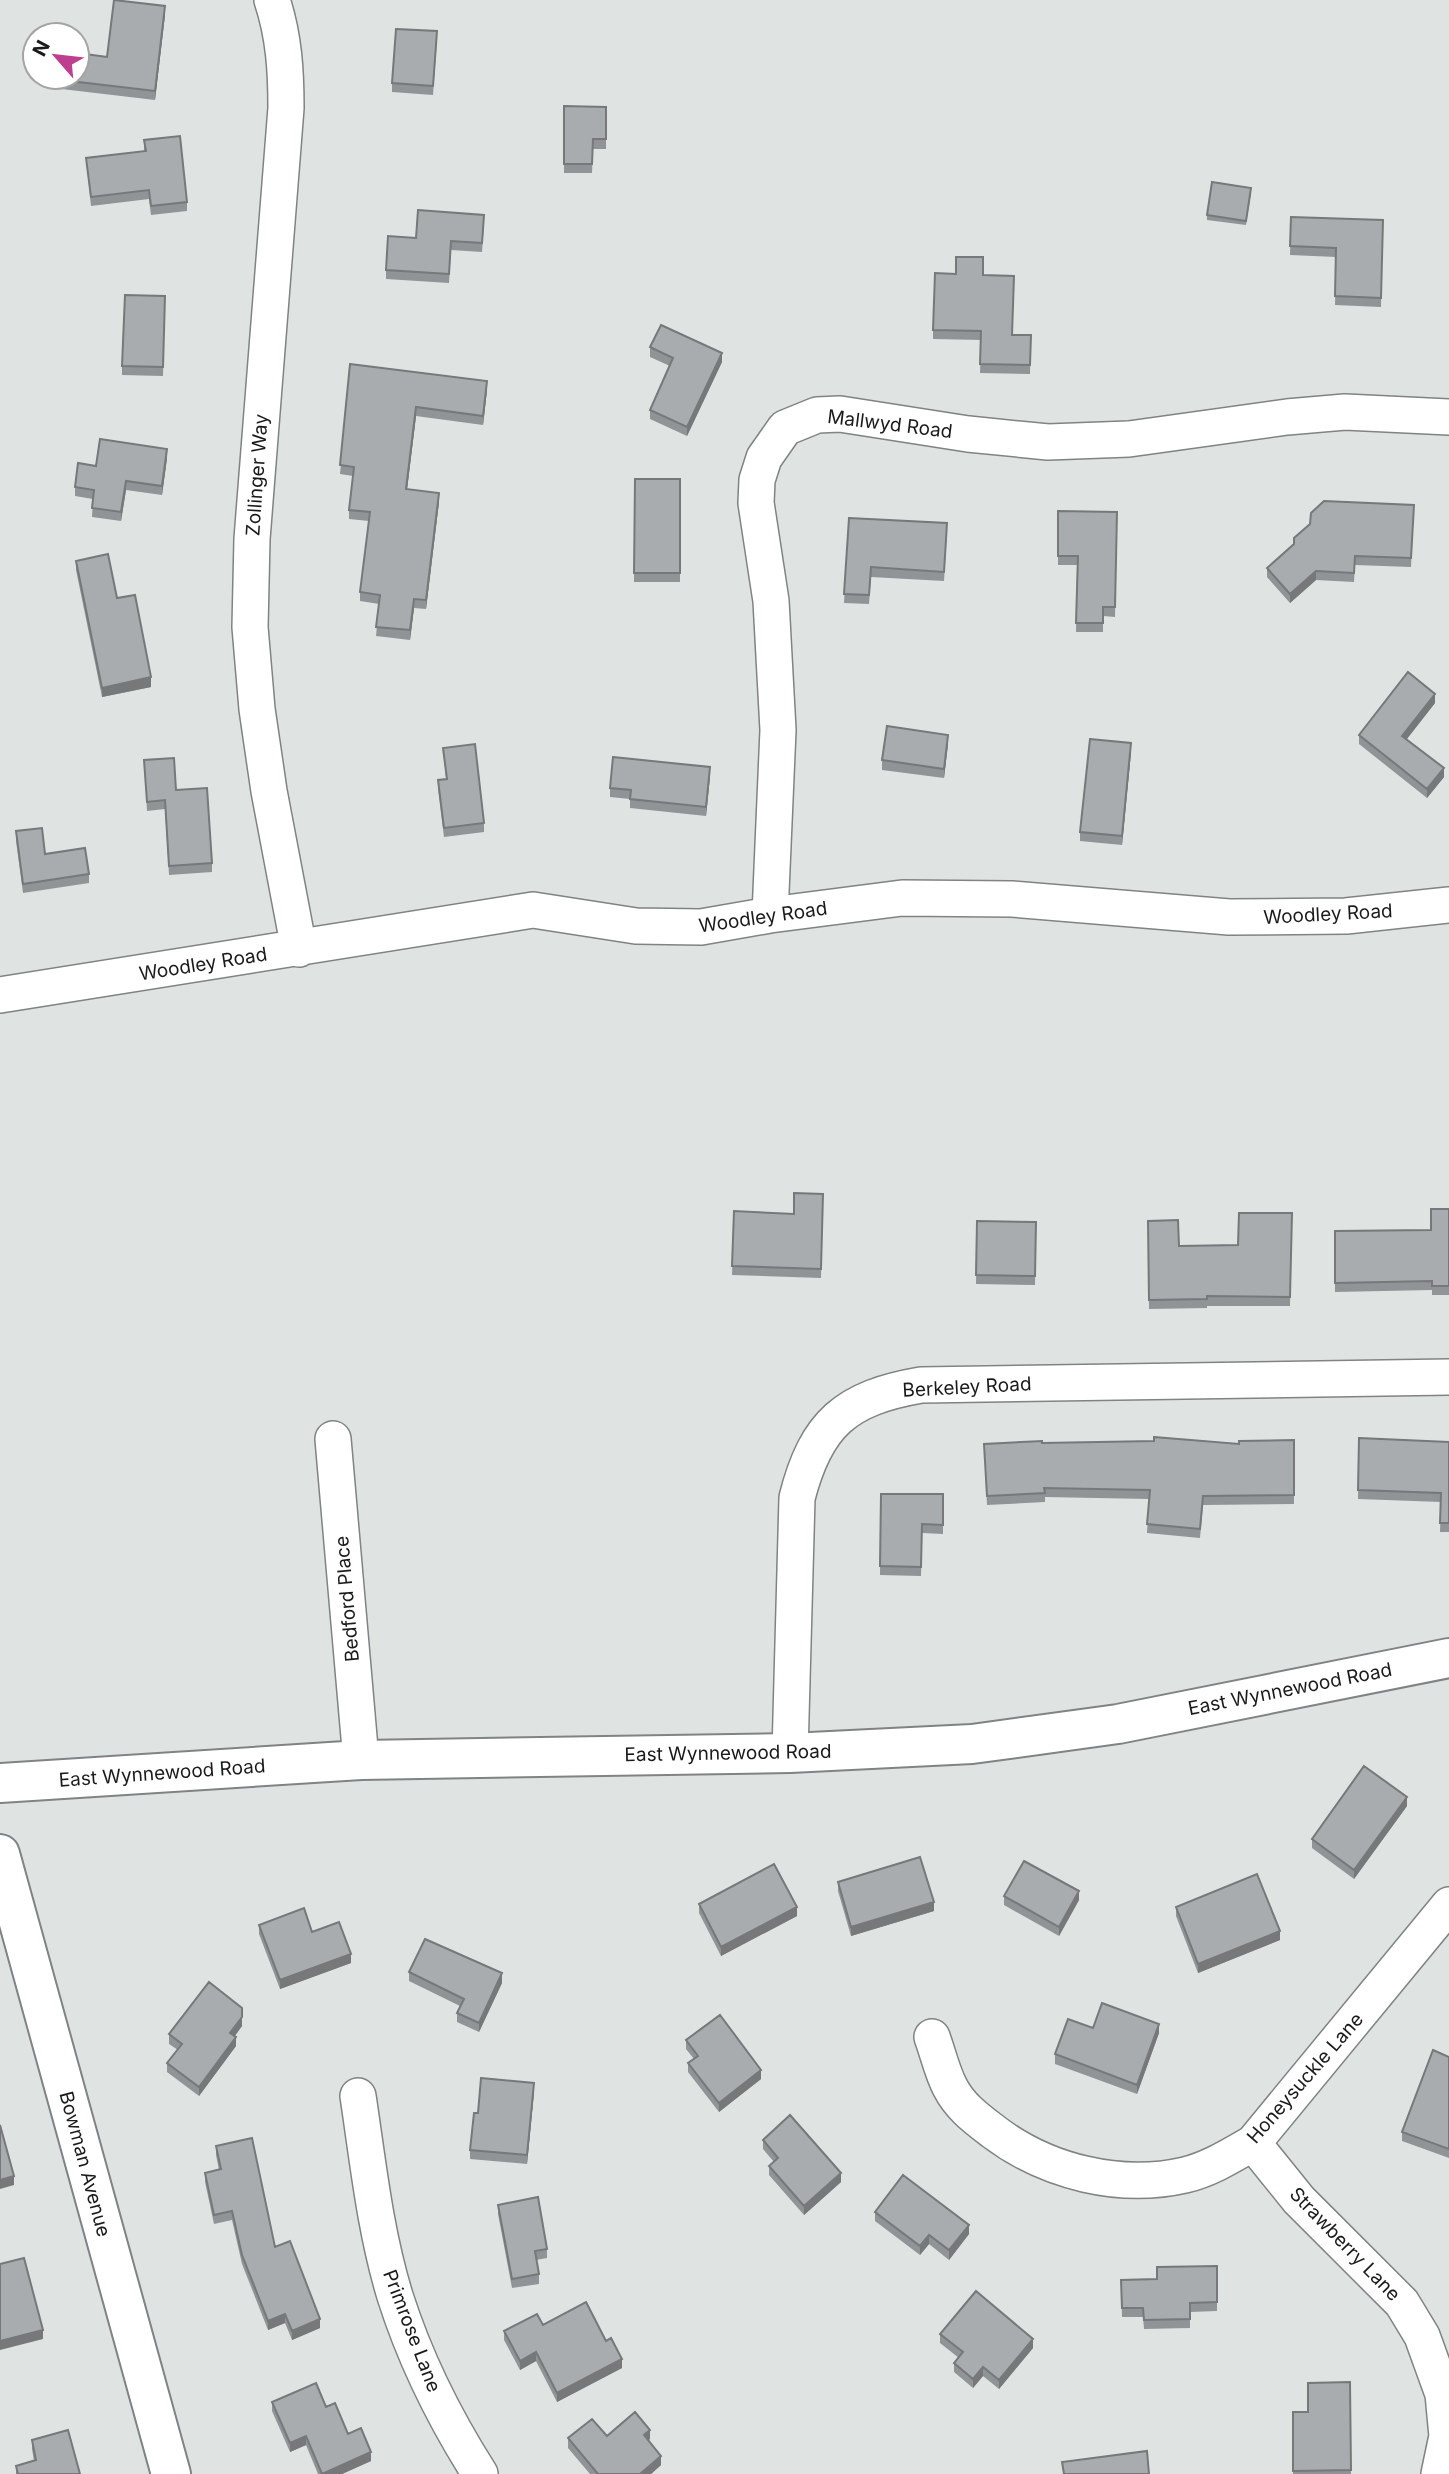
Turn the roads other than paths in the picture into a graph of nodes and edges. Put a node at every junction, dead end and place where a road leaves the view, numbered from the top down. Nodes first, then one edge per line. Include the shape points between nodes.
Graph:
1 (272, 0) edge
2 (1449, 417) edge
3 (1449, 905) edge
4 (770, 915) junction
5 (299, 949) junction
6 (0, 995) edge
7 (1449, 1377) edge
8 (333, 1439) dead end
9 (1449, 1658) edge
10 (790, 1753) junction
11 (361, 1760) junction
12 (0, 1783) edge
13 (0, 1854) edge
14 (1449, 1905) edge
15 (932, 2036) dead end
16 (358, 2096) dead end
17 (1253, 2143) junction
18 (171, 2474) edge
19 (480, 2474) edge
20 (1439, 2474) edge

1 - 5 street, Zollinger Way via 285,56 286,108 252,539 250,627 269,791
2 - 4 street, Mallwyd Road via 1345,412 1129,439 1048,442 840,414 817,415 785,428 764,458 756,491 771,601 778,730
3 - 4 street, Woodley Road via 1346,916 1229,917 1012,899 902,898
4 - 5 street, Woodley Road via 701,927 635,926 533,910
5 - 6 street, Woodley Road
7 - 10 street, Berkeley Road via 921,1385 886,1391 860,1402 813,1448 797,1498
8 - 11 street, Bedford Place
9 - 10 street, East Wynnewood Road via 1118,1724 972,1744
10 - 11 street, East Wynnewood Road
11 - 12 street, East Wynnewood Road
13 - 18 street, Bowman Avenue
14 - 17 street, Honeysuckle Lane
15 - 17 street, Honeysuckle Lane via 950,2087 966,2110 1015,2148 1060,2168 1093,2176 1157,2180 1222,2161
16 - 19 street, Primrose Lane via 395,2297 426,2377
17 - 20 street, Strawberry Lane via 1299,2200 1402,2303 1422,2336 1443,2394 1447,2436

